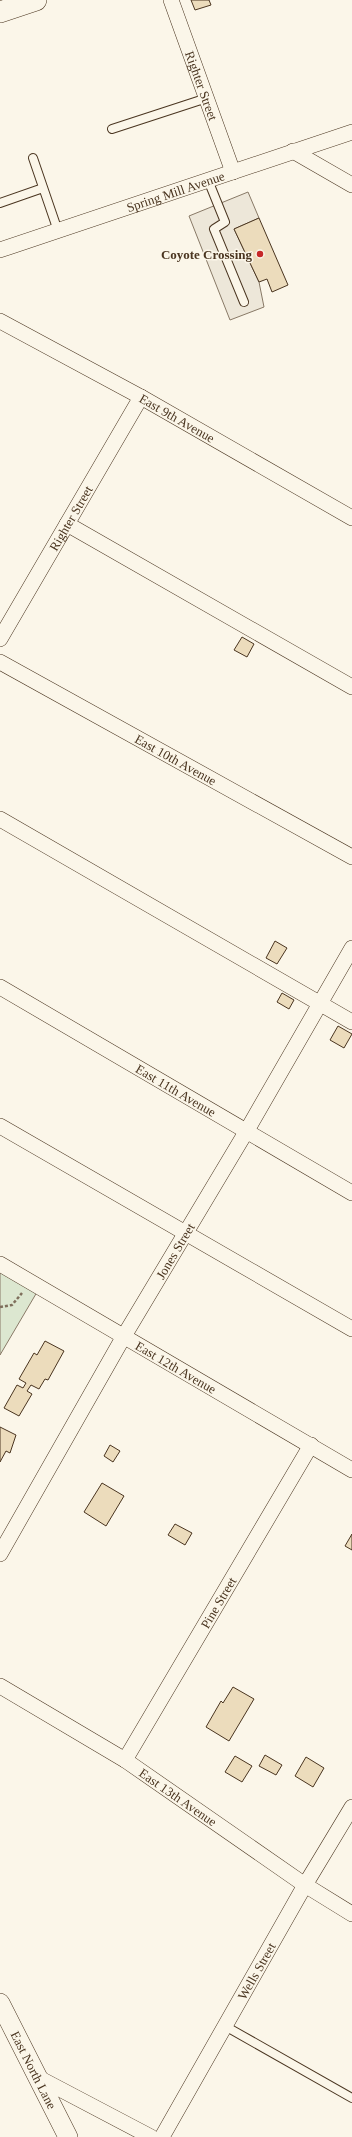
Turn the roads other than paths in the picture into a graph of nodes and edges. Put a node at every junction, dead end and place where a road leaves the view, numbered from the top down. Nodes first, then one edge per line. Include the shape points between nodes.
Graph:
1 (36, 0) edge
2 (171, 0) edge
3 (0, 12) edge
4 (206, 98) junction
5 (112, 130) dead end
6 (352, 132) edge
7 (293, 151) junction
8 (33, 158) dead end
9 (233, 172) junction
10 (208, 180) junction
11 (352, 185) edge
12 (43, 188) junction
13 (0, 203) edge
14 (58, 231) junction
15 (0, 250) edge
16 (244, 302) dead end
17 (0, 321) edge
18 (141, 396) junction
19 (352, 518) edge
20 (67, 524) junction
21 (0, 639) edge
22 (0, 662) edge
23 (352, 687) edge
24 (0, 819) edge
25 (352, 858) edge
26 (352, 948) edge
27 (0, 987) edge
28 (320, 1004) junction
29 (352, 1022) edge
30 (0, 1126) edge
31 (246, 1132) junction
32 (352, 1193) edge
33 (185, 1234) junction
34 (0, 1264) edge
35 (352, 1329) edge
36 (124, 1336) junction
37 (311, 1444) junction
38 (352, 1470) edge
39 (0, 1554) edge
40 (0, 1686) edge
41 (125, 1760) junction
42 (352, 1807) edge
43 (305, 1885) junction
44 (352, 1914) edge
45 (0, 2003) edge
46 (225, 2026) junction
47 (37, 2077) junction
48 (352, 2098) edge
49 (68, 2137) edge
50 (151, 2137) edge
51 (162, 2137) edge

1 - 3 main road
2 - 4 street, Righter Street
4 - 5 lane
4 - 9 street, Righter Street
6 - 7 street, Spring Mill Avenue
7 - 9 street, Spring Mill Avenue
7 - 11 street
8 - 12 lane
9 - 10 street, Spring Mill Avenue
10 - 14 street, Spring Mill Avenue
10 - 16 lane via 225,222 214,229
12 - 13 lane
12 - 14 lane
14 - 15 street, Spring Mill Avenue
17 - 18 street, East 9th Avenue
18 - 19 street, East 9th Avenue
18 - 20 street, Righter Street
20 - 21 street, Righter Street
20 - 23 street
22 - 25 street, East 10th Avenue
24 - 28 street
26 - 28 street, Jones Street
27 - 31 street, East 11th Avenue
28 - 29 street
28 - 31 street, Jones Street
30 - 33 street
31 - 32 street, East 11th Avenue
31 - 33 street, Jones Street
33 - 35 street
33 - 36 street, Jones Street
34 - 36 street, East 12th Avenue
36 - 37 street, East 12th Avenue
36 - 39 street, Jones Street
37 - 38 street, East 12th Avenue
37 - 41 street, Pine Street
40 - 41 street, East 13th Avenue
41 - 43 street, East 13th Avenue
42 - 43 street, Wells Street
43 - 44 street, East 13th Avenue
43 - 46 street, Wells Street
45 - 47 street, East North Lane
46 - 48 lane
46 - 51 street, Wells Street
47 - 49 street, East North Lane
47 - 50 street

